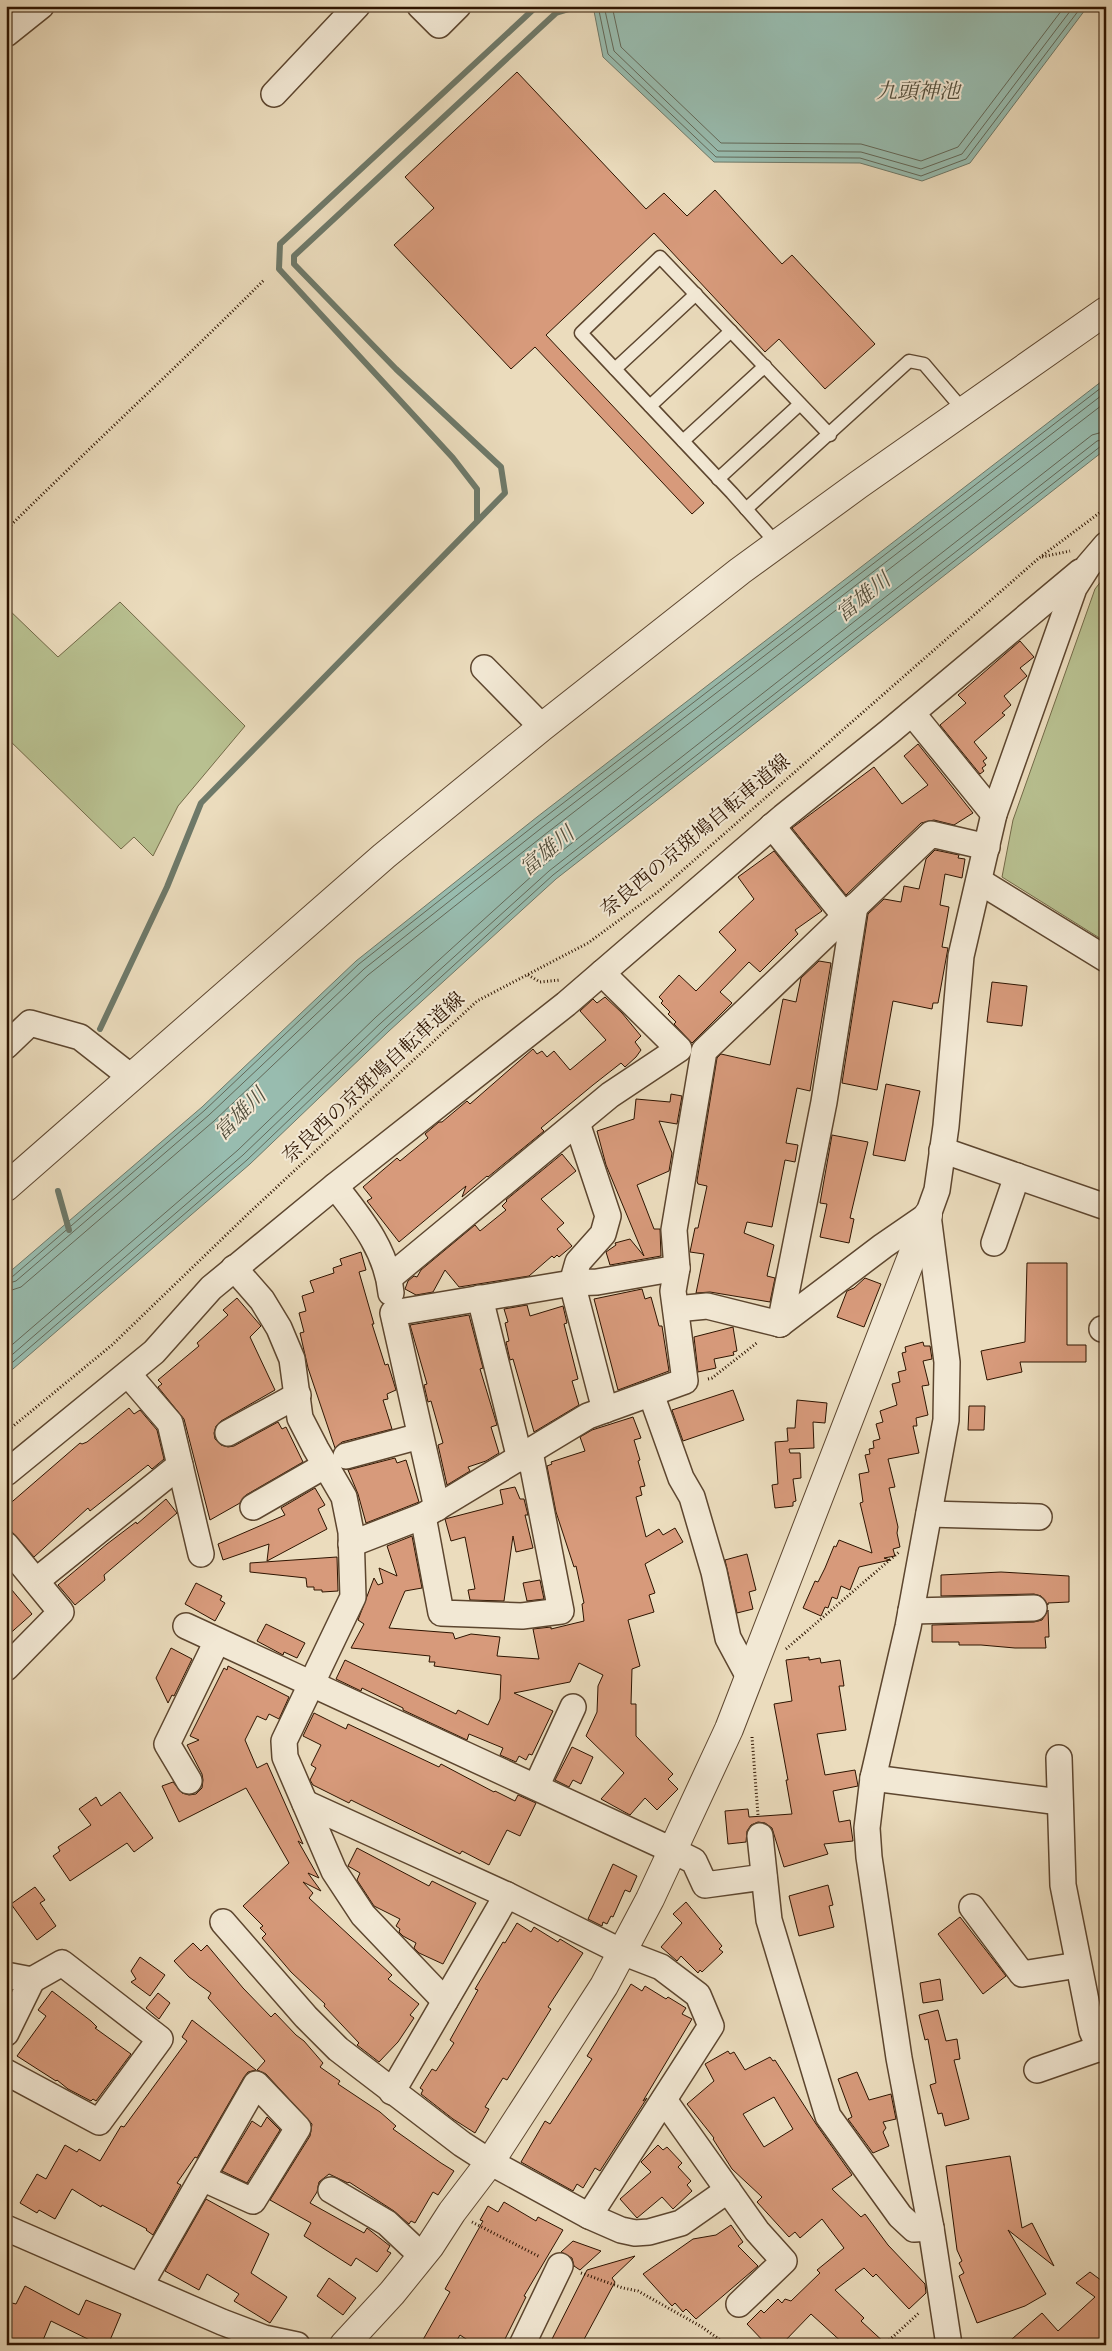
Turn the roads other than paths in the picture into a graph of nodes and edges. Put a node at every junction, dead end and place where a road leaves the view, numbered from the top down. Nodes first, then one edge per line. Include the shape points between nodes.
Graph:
1 (41, 6) edge
2 (420, 6) edge
3 (458, 6) edge
4 (351, 8) edge
5 (6, 34) edge
6 (274, 94) dead end
7 (696, 294) junction
8 (1106, 311) edge
9 (730, 331) junction
10 (764, 366) junction
11 (615, 369) junction
12 (800, 404) junction
13 (650, 406) junction
14 (964, 410) junction
15 (830, 434) junction
16 (683, 441) junction
17 (718, 479) junction
18 (746, 509) junction
19 (777, 544) junction
20 (1106, 545) edge
21 (1088, 566) junction
22 (484, 668) dead end
23 (912, 713) junction
24 (542, 727) junction
25 (994, 814) junction
26 (772, 826) junction
27 (986, 847) junction
28 (979, 881) junction
29 (850, 911) junction
30 (1105, 967) edge
31 (602, 973) junction
32 (6, 1046) edge
33 (131, 1077) junction
34 (577, 1123) junction
35 (942, 1150) junction
36 (1017, 1176) junction
37 (335, 1186) junction
38 (6, 1187) edge
39 (1106, 1207) edge
40 (928, 1215) junction
41 (994, 1243) dead end
42 (234, 1268) junction
43 (677, 1268) junction
44 (389, 1278) junction
45 (572, 1283) junction
46 (480, 1298) junction
47 (676, 1309) junction
48 (392, 1312) junction
49 (780, 1324) junction
50 (128, 1374) junction
51 (298, 1394) junction
52 (651, 1394) junction
53 (605, 1410) junction
54 (228, 1433) dead end
55 (420, 1436) junction
56 (525, 1456) junction
57 (336, 1460) junction
58 (180, 1465) junction
59 (6, 1473) edge
60 (253, 1507) dead end
61 (430, 1512) junction
62 (1040, 1517) dead end
63 (928, 1520) junction
64 (351, 1544) junction
65 (6, 1545) edge
66 (201, 1554) dead end
67 (36, 1581) junction
68 (1034, 1608) dead end
69 (911, 1612) junction
70 (186, 1626) dead end
71 (217, 1641) junction
72 (6, 1668) edge
73 (749, 1677) junction
74 (312, 1684) junction
75 (573, 1707) dead end
76 (1059, 1758) dead end
77 (873, 1778) junction
78 (190, 1781) dead end
79 (536, 1787) junction
80 (1060, 1802) junction
81 (305, 1803) junction
82 (760, 1836) road end
83 (674, 1851) junction
84 (764, 1877) junction
85 (507, 1895) junction
86 (972, 1907) dead end
87 (223, 1922) dead end
88 (622, 1952) junction
89 (1078, 1965) junction
90 (6, 1975) edge
91 (32, 1980) junction
92 (445, 2001) junction
93 (6, 2033) edge
94 (1103, 2048) edge
95 (1037, 2070) dead end
96 (6, 2072) edge
97 (392, 2092) junction
98 (664, 2100) junction
99 (490, 2162) junction
100 (202, 2178) dead end
101 (330, 2190) dead end
102 (728, 2190) junction
103 (589, 2216) junction
104 (6, 2228) edge
105 (931, 2228) junction
106 (422, 2256) junction
107 (560, 2266) road end
108 (140, 2286) junction
109 (739, 2304) dead end
110 (297, 2345) edge
111 (344, 2345) edge
112 (522, 2345) edge
113 (950, 2345) edge

1 - 5 street
2 - 3 street via 439,25
4 - 6 street
7 - 9 lane
7 - 11 lane
7 - 11 lane via 660,257 581,333
8 - 14 street
9 - 10 lane
9 - 13 lane
10 - 12 lane
10 - 16 lane
11 - 13 lane
12 - 15 lane
12 - 17 lane
13 - 16 lane
14 - 15 lane via 924,364 909,361
14 - 19 street
15 - 18 lane
16 - 17 lane
17 - 18 lane
18 - 19 lane
19 - 24 street
20 - 21 street
21 - 23 street
21 - 25 street via 1074,588
22 - 24 street
23 - 25 street
23 - 26 street
24 - 33 street via 384,856
25 - 27 street
26 - 29 street
26 - 31 street
27 - 28 street
27 - 29 street via 931,834
28 - 30 street
28 - 35 street via 961,956
29 - 43 street via 704,1051 674,1230
29 - 49 street via 824,1102
31 - 34 street via 679,1049 610,1095
31 - 37 street
32 - 33 street via 30,1023 80,1037
33 - 38 street
34 - 44 street
34 - 45 street via 608,1216 603,1234 578,1262
35 - 36 street
35 - 40 street via 936,1190
36 - 39 street
36 - 41 street
37 - 42 street
37 - 44 street via 377,1243
40 - 49 street
40 - 63 street via 947,1362 946,1420
40 - 73 street
42 - 50 street via 211,1288 154,1352
42 - 51 street via 262,1300 279,1328 292,1359
43 - 45 street via 597,1282
43 - 47 street via 673,1291
44 - 48 street
45 - 46 street
45 - 53 street
46 - 48 street
46 - 56 street
47 - 49 street via 707,1306
47 - 52 street via 685,1381
48 - 55 street
50 - 58 street via 170,1423
50 - 59 street
51 - 54 street
51 - 57 street via 300,1418
52 - 53 street
52 - 73 street via 681,1478 692,1497 714,1572 728,1638
53 - 56 street via 588,1416
55 - 57 street
55 - 61 street
56 - 61 street
56 - 61 street via 561,1611 522,1616 441,1613
57 - 60 street
57 - 64 street
58 - 66 street
58 - 67 street
61 - 64 street
62 - 63 street
63 - 69 street
64 - 74 street via 353,1597
65 - 67 street
67 - 72 street via 61,1612
68 - 69 street
69 - 77 street
70 - 71 street
71 - 74 street
71 - 78 street via 167,1744
73 - 83 street
74 - 79 street
74 - 81 street via 284,1741 285,1757
75 - 79 street
76 - 80 street
77 - 80 street
77 - 105 street via 867,1828 869,1857 899,2058
79 - 83 street
80 - 89 street via 1062,1885
81 - 85 street
81 - 92 street via 334,1871 364,1915
82 - 84 street
83 - 84 street via 694,1861 705,1885
83 - 88 street
84 - 105 street via 769,1920 828,2116 900,2216 914,2229
85 - 88 street
85 - 92 street
86 - 89 street via 1022,1974
87 - 97 street via 306,2017 338,2049
88 - 98 street via 661,1967 698,1994 711,2026
88 - 99 street via 573,2036
89 - 94 street via 1092,2031
90 - 91 street
91 - 93 street
91 - 96 street via 62,1963 160,2039 100,2122
92 - 97 street
94 - 95 street
97 - 99 street
98 - 102 street
98 - 103 street
99 - 103 street
99 - 106 street
100 - 108 street
101 - 106 street via 386,2223
102 - 103 street via 681,2224 649,2232 621,2230
102 - 109 street via 784,2262
104 - 108 street
105 - 113 street
106 - 111 street
107 - 112 street
108 - 110 street via 264,2338

